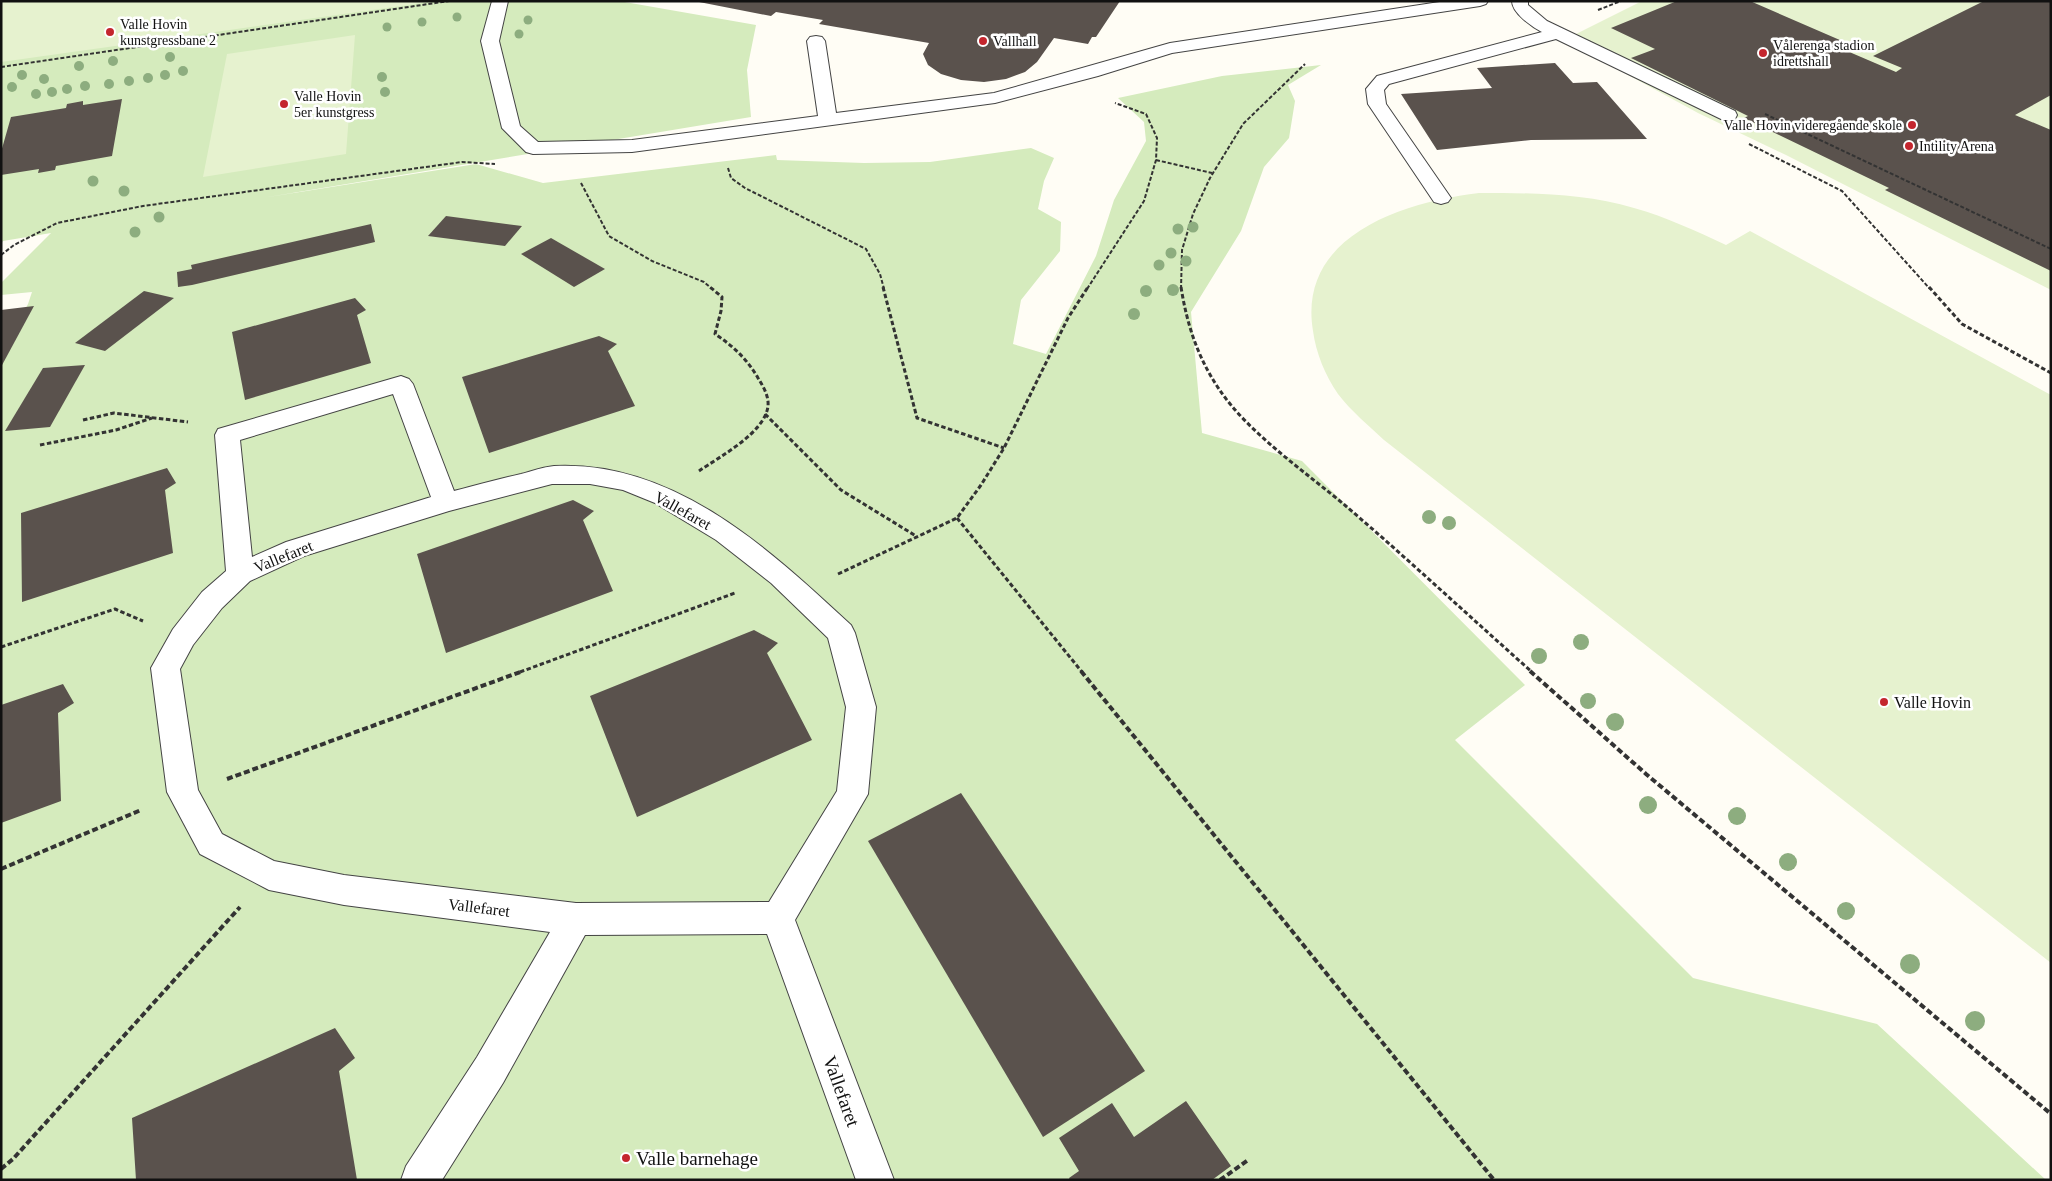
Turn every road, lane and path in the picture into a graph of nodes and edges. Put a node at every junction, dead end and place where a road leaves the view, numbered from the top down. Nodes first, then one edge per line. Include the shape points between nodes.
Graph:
1 (449, 1) edge
2 (500, 1) edge
3 (1480, 1) edge
4 (1520, 1) edge
5 (1558, 33) junction
6 (816, 41) dead end
7 (1310, 60) dead end
8 (1, 67) edge
9 (1111, 102) dead end
10 (1757, 110) dead end
11 (1728, 115) dead end
12 (828, 121) junction
13 (1744, 142) dead end
14 (1156, 160) junction
15 (727, 163) dead end
16 (500, 164) dead end
17 (1212, 173) junction
18 (580, 182) dead end
19 (1441, 198) dead end
20 (2051, 249) edge
21 (1, 255) edge
22 (2051, 373) edge
23 (765, 414) junction
24 (152, 418) junction
25 (83, 420) dead end
26 (227, 435) junction
27 (40, 445) dead end
28 (1004, 448) junction
29 (664, 496) junction
30 (446, 502) junction
31 (957, 518) junction
32 (917, 536) junction
33 (240, 574) junction
34 (790, 584) junction
35 (183, 636) junction
36 (1, 647) edge
37 (184, 792) junction
38 (1, 869) edge
39 (269, 875) junction
40 (778, 918) junction
41 (576, 919) junction
42 (2051, 1114) edge
43 (1248, 1160) dead end
44 (1, 1169) edge
45 (420, 1180) edge
46 (875, 1180) edge
47 (1220, 1180) edge
48 (1494, 1180) edge

1 - 8 path
2 - 12 street via 490,41 511,128 532,148 632,146
3 - 12 street via 1170,48 995,98
4 - 5 street via 1520,6 1536,22
5 - 11 street
5 - 19 street via 1383,80 1375,89 1377,104
6 - 12 street
7 - 17 path via 1243,124
9 - 14 path via 1146,114 1157,138
10 - 20 path
13 - 22 path via 1842,191 1962,324
14 - 17 path
14 - 28 path via 1144,201 1068,318
15 - 28 path via 731,178 745,188 866,249 880,274 917,418
16 - 21 path via 462,162 143,206 57,223
17 - 42 path via 1193,214 1182,250 1180,284 1186,318 1201,360 1220,391 1247,423 1348,508 1646,774
18 - 23 path via 609,236 652,260 704,282 722,297 715,334 739,350 757,376 767,394
23 - 29 path via 761,423 739,442
23 - 32 path via 841,490
24 - 25 path via 114,413
24 - 26 path via 199,424 204,432
24 - 27 path via 116,430
26 - 30 street via 401,384
26 - 33 street
28 - 31 path
29 - 30 street, Vallefaret via 627,482 590,475 552,475
29 - 34 street, Vallefaret via 725,534
30 - 33 street, Vallefaret via 295,549
31 - 32 path
31 - 48 path
32 - 34 path
33 - 35 street, Vallefaret via 212,600
34 - 37 path
34 - 40 street, Vallefaret via 841,633 861,707 852,794
35 - 36 path via 115,610
35 - 37 street, Vallefaret via 165,668
37 - 38 path
37 - 39 street, Vallefaret via 211,844
39 - 41 street, Vallefaret via 344,890
39 - 44 path
40 - 41 street, Vallefaret
40 - 46 street, Vallefaret
41 - 45 street via 490,1070
43 - 47 path

